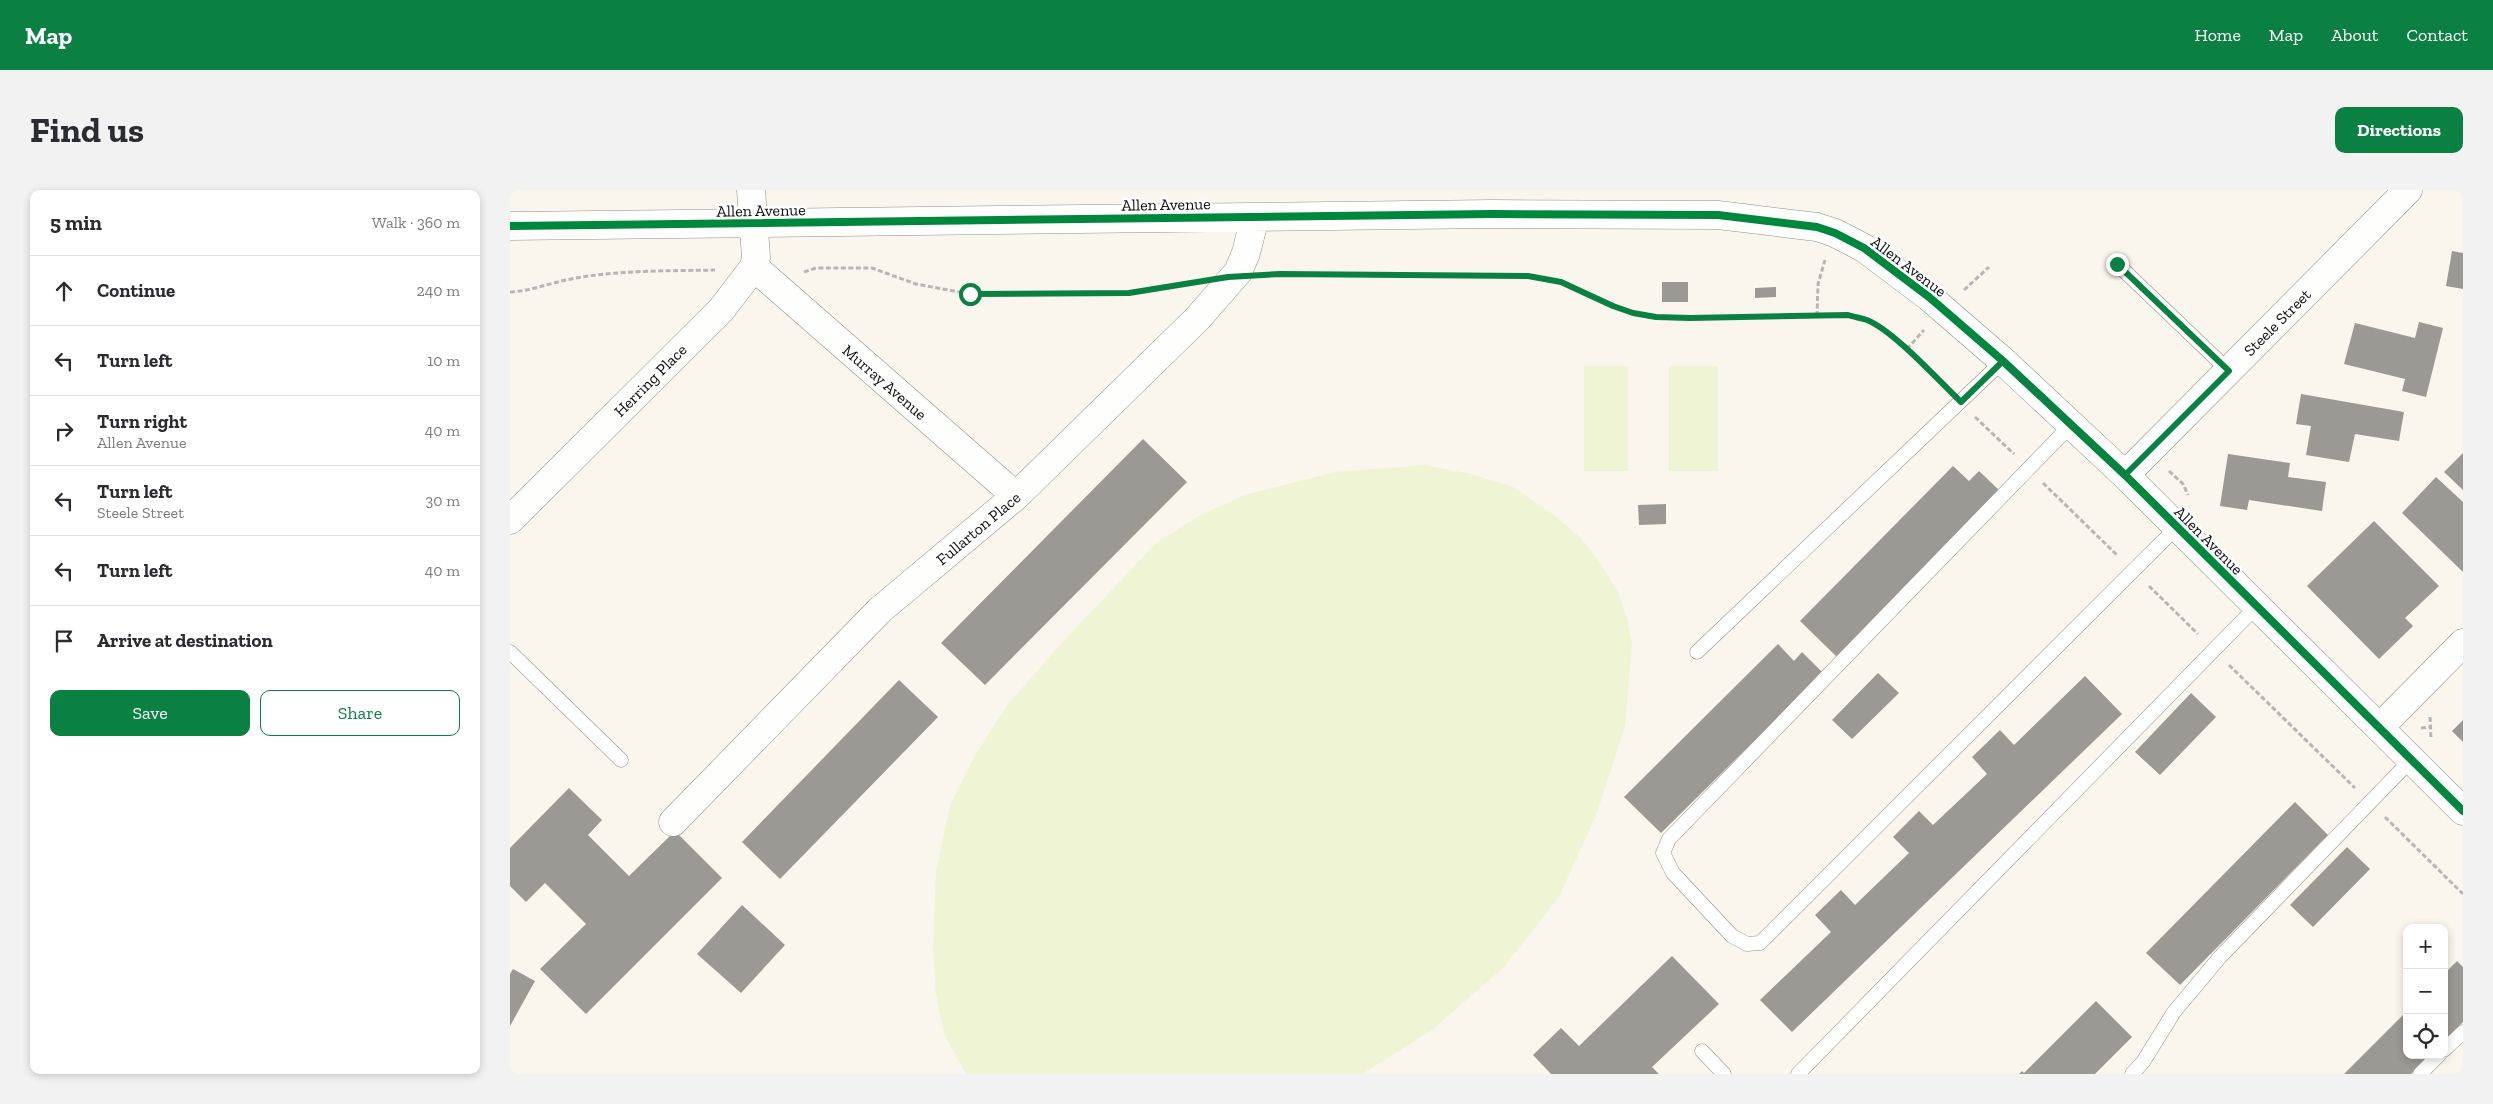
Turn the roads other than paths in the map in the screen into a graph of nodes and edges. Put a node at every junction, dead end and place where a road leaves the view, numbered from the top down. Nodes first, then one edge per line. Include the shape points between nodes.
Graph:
1 (752, 190) edge
2 (2408, 190) edge
3 (1255, 217) junction
4 (752, 224) junction
5 (510, 226) edge
6 (2117, 264) dead end
7 (755, 273) junction
8 (2003, 361) junction
9 (2229, 371) junction
10 (2070, 426) junction
11 (2125, 475) junction
12 (1016, 496) junction
13 (510, 520) edge
14 (2177, 527) junction
15 (2256, 606) junction
16 (2463, 644) edge
17 (510, 652) edge
18 (1697, 652) dead end
19 (2378, 728) junction
20 (621, 760) dead end
21 (2411, 760) junction
22 (2463, 811) edge
23 (673, 822) dead end
24 (2463, 1032) edge
25 (2448, 1046) edge
26 (1702, 1051) dead end
27 (2435, 1059) edge
28 (1724, 1074) edge
29 (1798, 1074) edge
30 (2132, 1074) edge
31 (2420, 1074) edge

1 - 4 street
2 - 9 street, Steele Street
3 - 4 street, Allen Avenue
3 - 8 street, Allen Avenue via 1718,215 1797,223 1835,233 1864,248
3 - 12 street, Fullarton Place via 1246,253 1235,277 1198,318
4 - 5 street, Allen Avenue
4 - 7 street
6 - 9 lane
7 - 12 street, Murray Avenue
7 - 13 street, Herring Place
8 - 10 street, Allen Avenue
8 - 18 lane
9 - 11 street, Steele Street
10 - 11 street, Allen Avenue
10 - 14 lane via 1669,839 1662,853 1674,873 1732,936 1747,944 1760,943
11 - 14 street, Allen Avenue
12 - 23 street, Fullarton Place via 880,610
14 - 15 street, Allen Avenue
15 - 19 street, Allen Avenue
15 - 29 lane
16 - 19 street
17 - 20 lane
19 - 21 street, Allen Avenue
21 - 22 street, Allen Avenue
21 - 30 lane via 2220,957 2174,1012
24 - 25 lane
26 - 28 lane
27 - 31 lane

